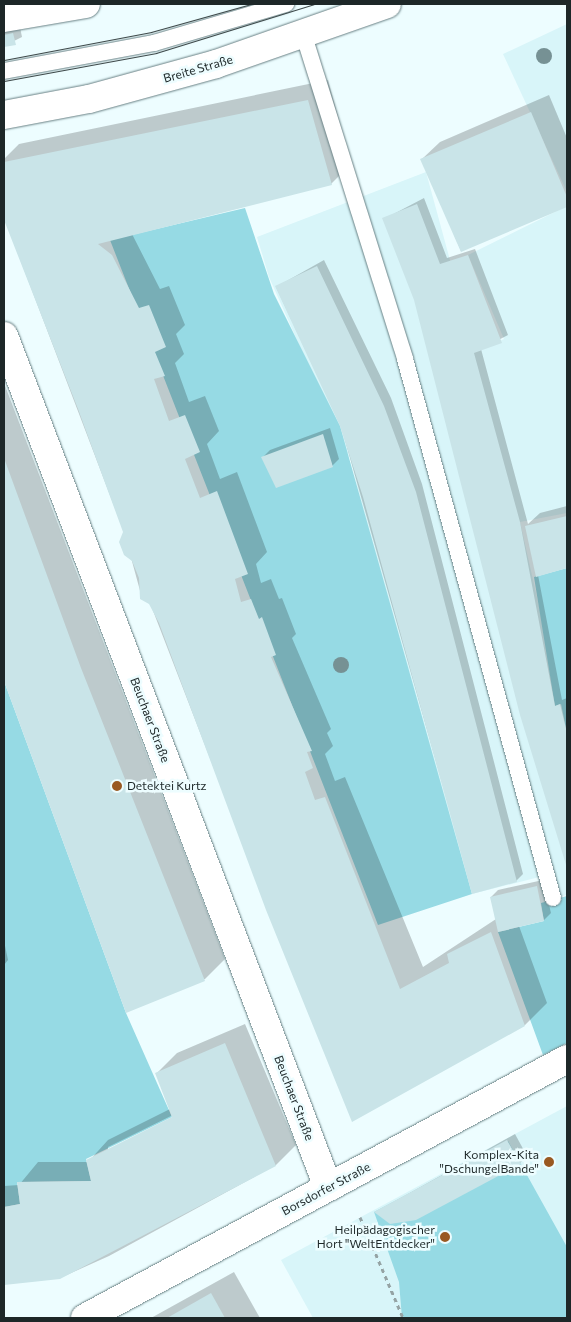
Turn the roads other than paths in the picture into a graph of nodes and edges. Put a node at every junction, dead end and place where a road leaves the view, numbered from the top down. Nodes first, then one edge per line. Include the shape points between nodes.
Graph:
1 (86, 4) edge
2 (286, 4) edge
3 (387, 4) edge
4 (4, 18) edge
5 (304, 36) junction
6 (4, 71) edge
7 (4, 115) edge
8 (4, 336) edge
9 (553, 898) dead end
10 (567, 1059) edge
11 (328, 1187) junction
12 (85, 1318) edge

1 - 4 street
2 - 6 lane via 154,43
3 - 5 street, Breite Straße
5 - 7 street, Breite Straße via 160,80
5 - 9 lane via 405,359
8 - 11 street, Beuchaer Straße
10 - 11 street, Borsdorfer Straße
11 - 12 street, Borsdorfer Straße

